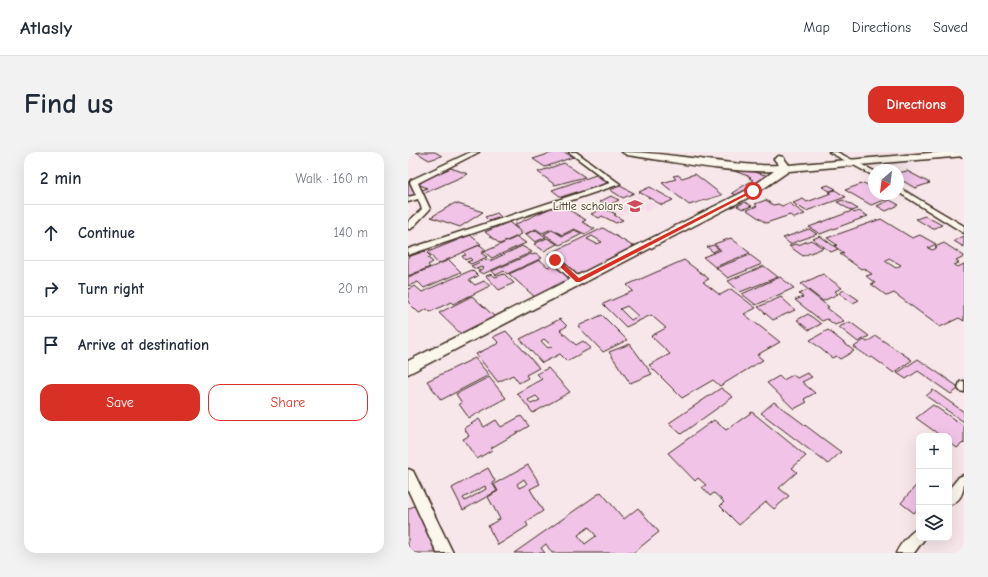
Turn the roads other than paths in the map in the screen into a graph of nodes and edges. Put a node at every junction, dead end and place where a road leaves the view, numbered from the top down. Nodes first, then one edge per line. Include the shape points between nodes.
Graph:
1 (476, 152) edge
2 (572, 152) edge
3 (627, 152) edge
4 (690, 152) edge
5 (891, 152) edge
6 (950, 153) edge
7 (964, 153) edge
8 (836, 154) edge
9 (716, 155) dead end
10 (761, 159) dead end
11 (853, 162) junction
12 (783, 164) junction
13 (868, 171) edge
14 (904, 193) edge
15 (420, 196) junction
16 (408, 200) edge
17 (426, 209) junction
18 (408, 221) edge
19 (408, 228) edge
20 (964, 230) edge
21 (408, 252) edge
22 (555, 260) dead end
23 (578, 281) junction
24 (408, 368) edge
25 (964, 385) edge
26 (964, 388) edge
27 (408, 475) edge
28 (964, 481) edge
29 (952, 495) edge
30 (916, 539) edge
31 (445, 553) edge
32 (904, 553) edge

1 - 15 street via 414,182
2 - 21 street via 616,184
3 - 12 main road via 756,169
4 - 9 main road
5 - 8 main road
6 - 7 main road
6 - 11 main road
8 - 11 street
8 - 12 main road
10 - 12 main road
11 - 12 main road
11 - 13 street
12 - 23 main road via 753,191
14 - 20 street
15 - 16 street
15 - 17 street
17 - 18 street
17 - 19 street
22 - 23 street
23 - 24 main road
25 - 26 street
27 - 31 street
28 - 29 street
30 - 32 street

